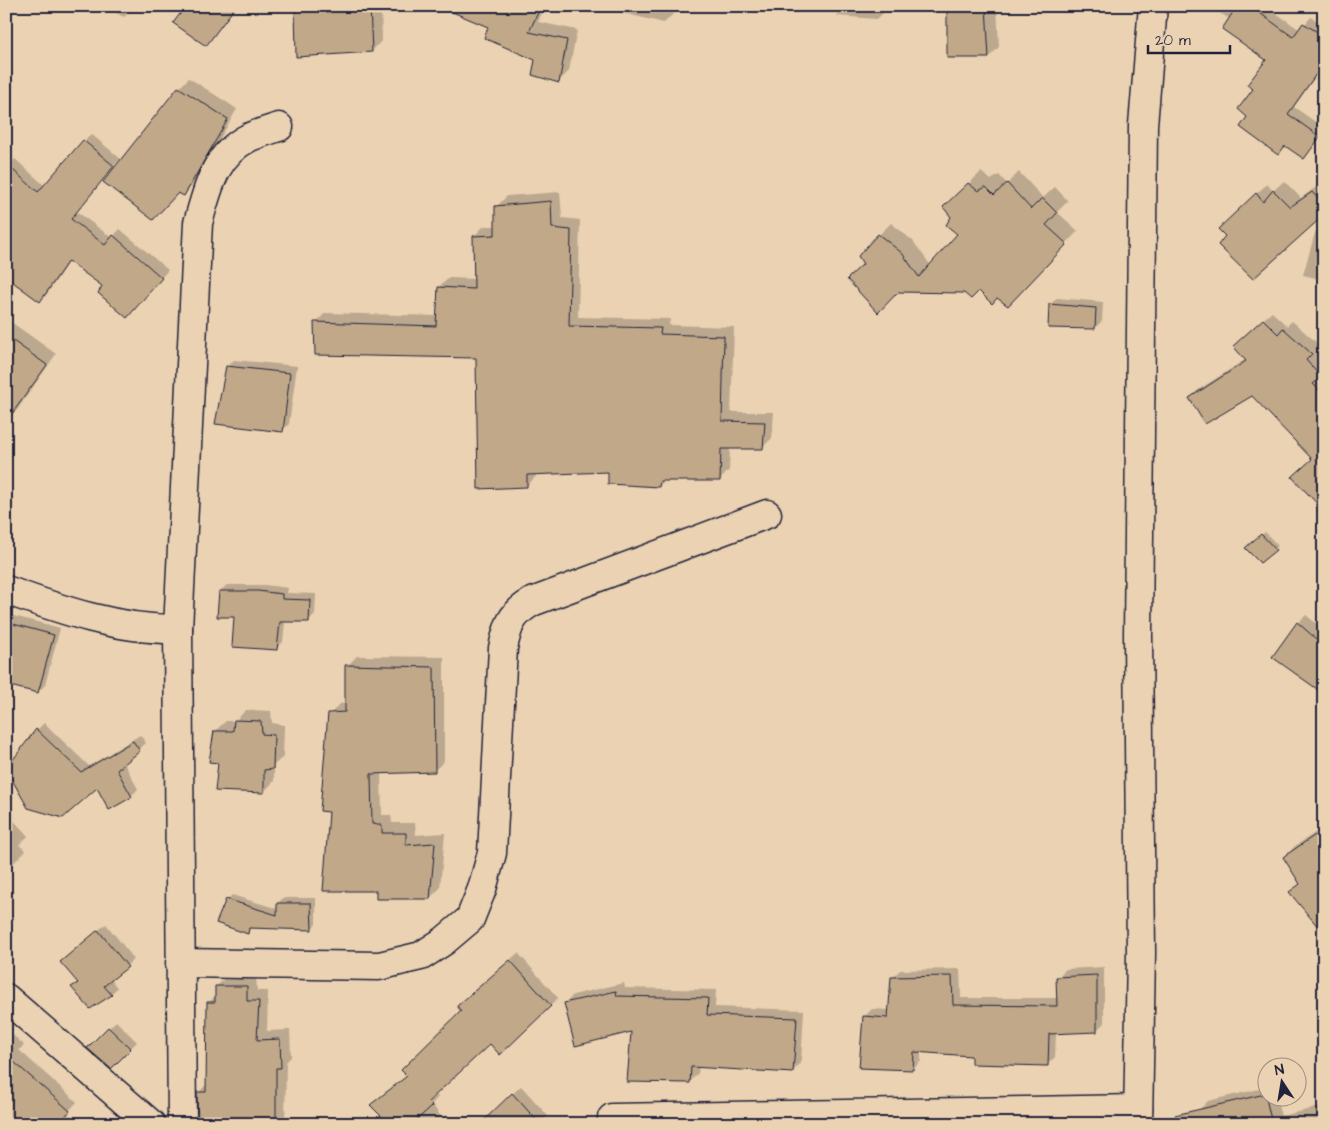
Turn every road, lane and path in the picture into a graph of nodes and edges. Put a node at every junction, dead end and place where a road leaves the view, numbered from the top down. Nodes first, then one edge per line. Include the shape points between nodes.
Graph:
1 (1153, 6) edge
2 (279, 127) dead end
3 (767, 514) dead end
4 (6, 590) edge
5 (178, 629) junction
6 (180, 963) junction
7 (6, 998) edge
8 (1138, 1116) edge
9 (612, 1118) dead end
10 (151, 1124) edge
11 (182, 1124) edge

1 - 8 street via 1143,125
2 - 5 street via 251,136 233,147 217,166 198,223
3 - 6 street via 519,609 508,625 503,648 492,853 470,919 444,941 421,956 379,966
4 - 5 street via 53,607 117,623 153,630
5 - 6 street
6 - 11 street
7 - 10 street
8 - 9 street

